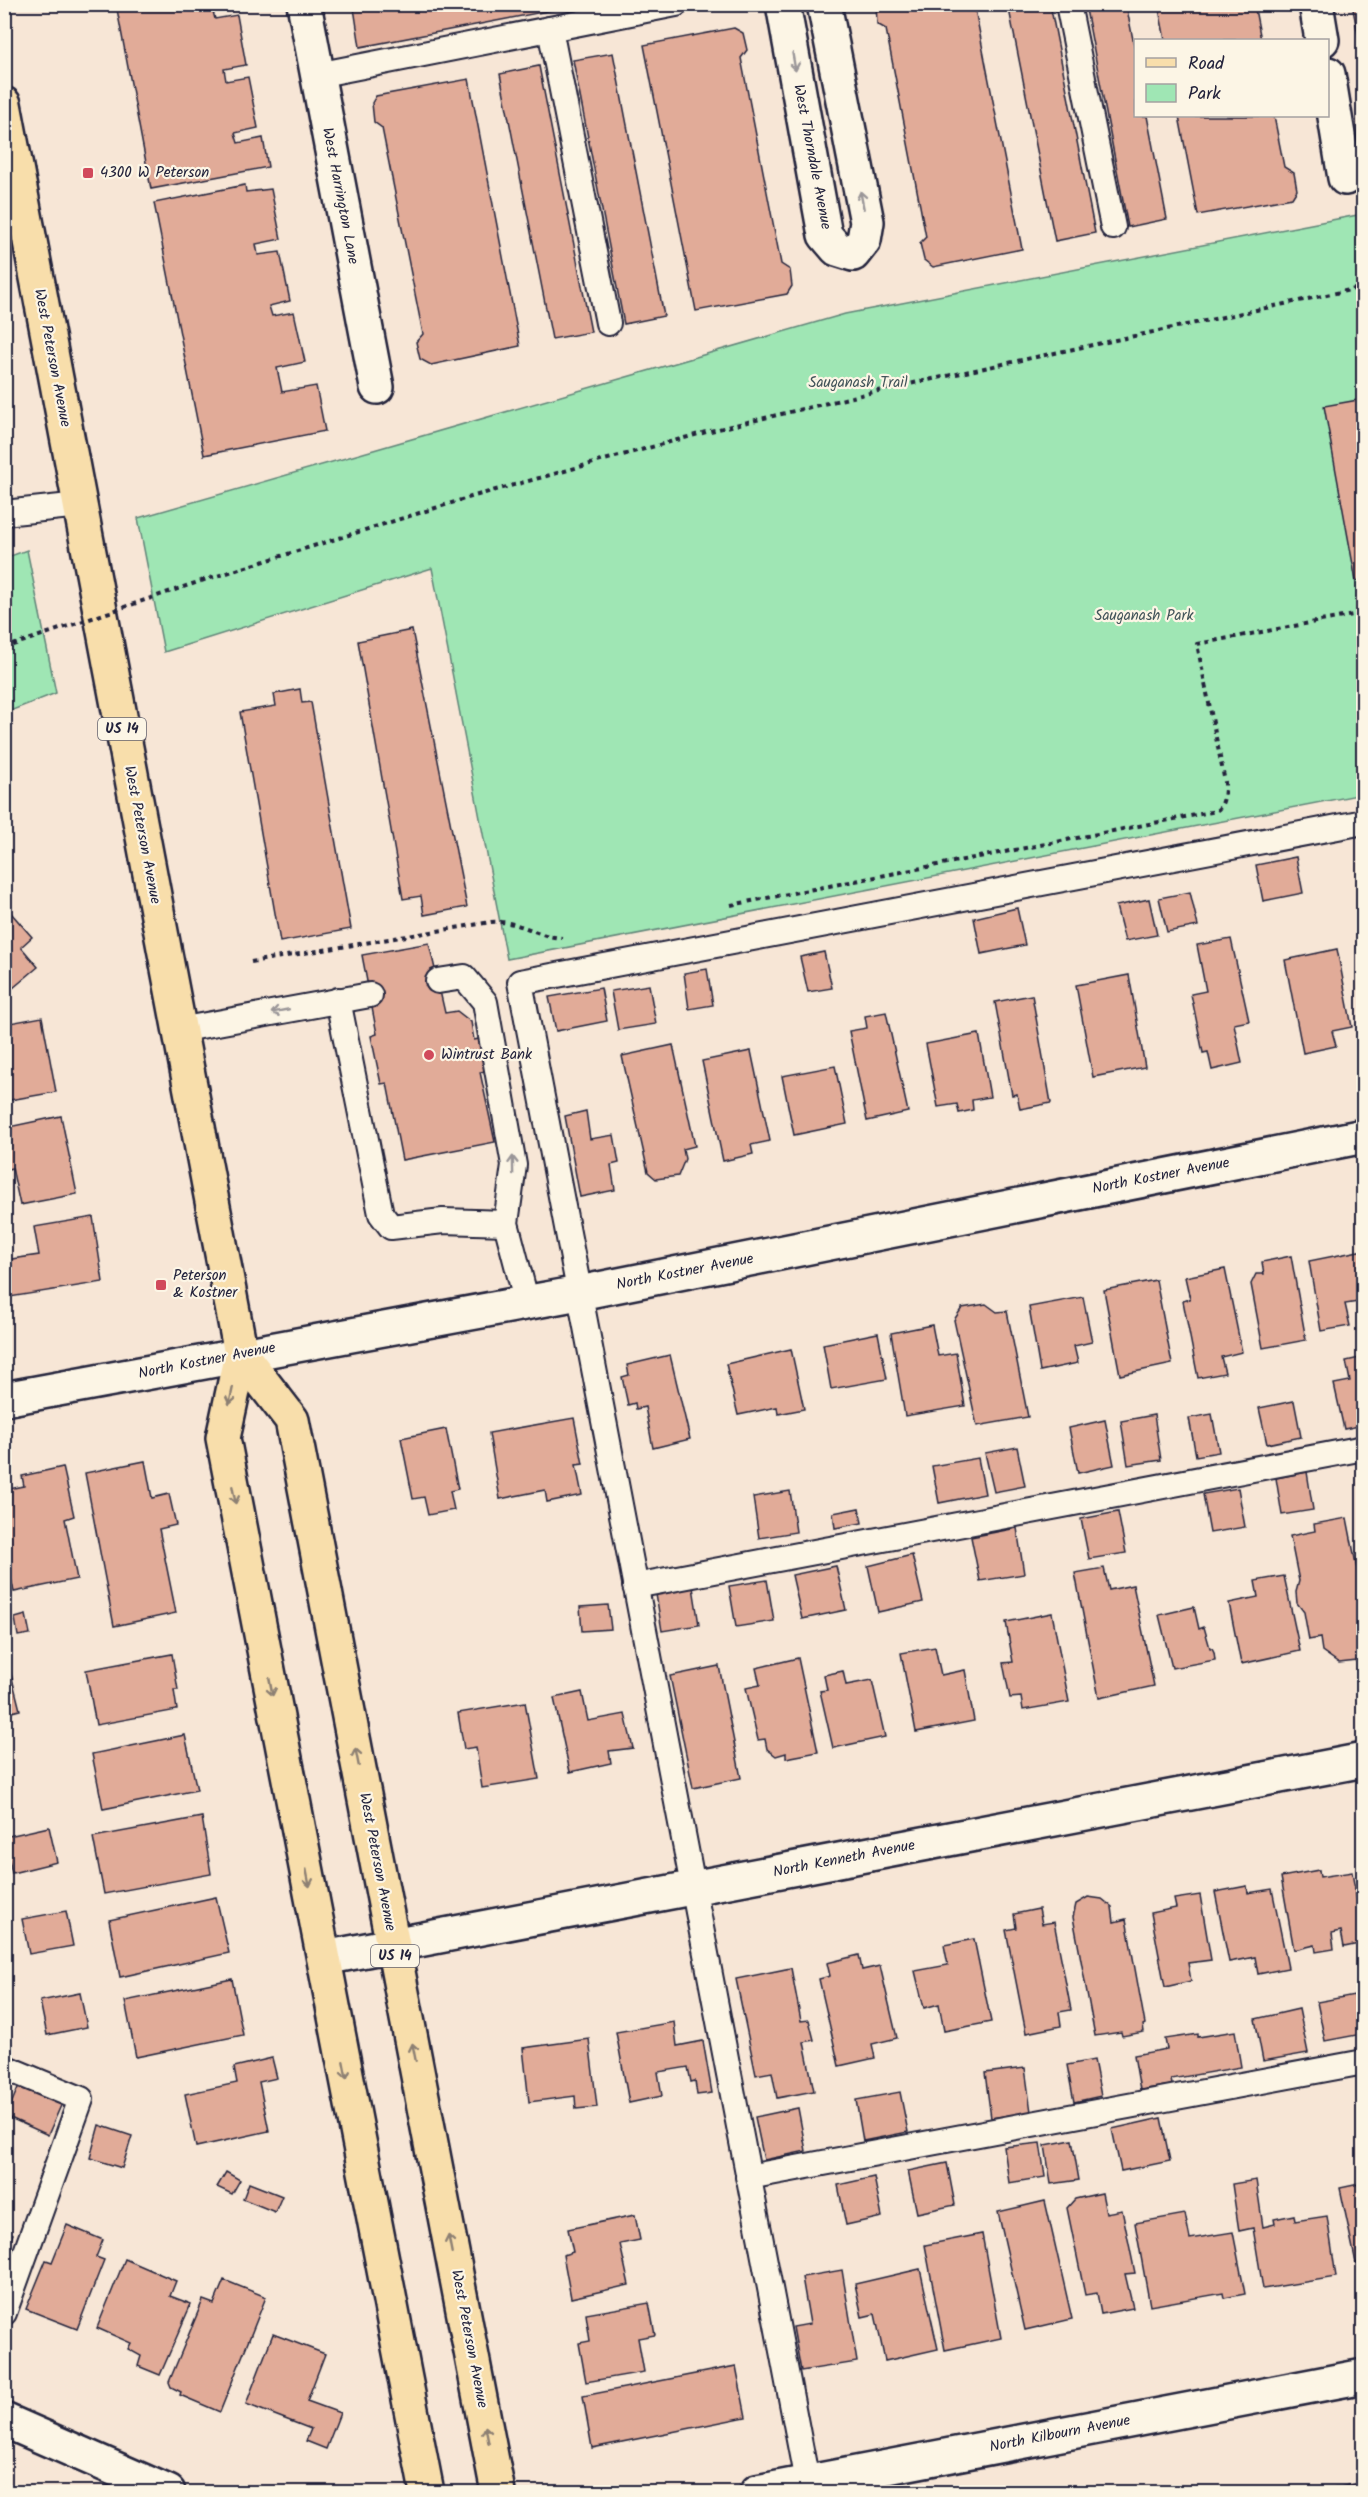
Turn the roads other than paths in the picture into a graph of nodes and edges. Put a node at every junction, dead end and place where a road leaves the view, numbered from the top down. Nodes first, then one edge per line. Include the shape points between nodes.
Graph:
1 (304, 4) edge
2 (676, 4) edge
3 (783, 4) edge
4 (824, 4) edge
5 (1068, 4) edge
6 (1316, 4) edge
7 (550, 29) junction
8 (1322, 39) edge
9 (317, 75) junction
10 (1329, 78) edge
11 (4, 104) edge
12 (1354, 176) edge
13 (14, 207) edge
14 (1113, 227) dead end
15 (608, 323) dead end
16 (377, 387) dead end
17 (80, 504) junction
18 (4, 513) edge
19 (1364, 822) edge
20 (438, 981) dead end
21 (370, 994) dead end
22 (338, 1000) junction
23 (179, 1030) junction
24 (1364, 1136) edge
25 (506, 1223) junction
26 (579, 1293) junction
27 (526, 1303) junction
28 (240, 1354) junction
29 (4, 1399) edge
30 (1364, 1448) edge
31 (635, 1586) junction
32 (1364, 1760) edge
33 (693, 1887) junction
34 (392, 1944) junction
35 (324, 1958) junction
36 (1364, 2062) edge
37 (4, 2067) edge
38 (748, 2177) junction
39 (4, 2313) edge
40 (1364, 2376) edge
41 (4, 2420) edge
42 (808, 2488) edge
43 (168, 2493) edge
44 (427, 2493) edge
45 (498, 2493) edge
46 (757, 2493) edge

1 - 9 street, West Harrington Lane
2 - 7 lane
3 -> 4 street, West Thorndale Avenue via 825,236 837,249 853,254 864,240 867,222
5 - 14 lane
6 - 8 street
7 - 9 lane
7 - 15 lane
9 - 16 street, West Harrington Lane
10 - 12 street
11 - 13 main road, West Peterson Avenue / US 14
13 - 17 main road, West Peterson Avenue / US 14
17 - 18 lane
17 - 23 main road, West Peterson Avenue / US 14
19 - 26 lane via 520,982
25 -> 20 lane via 514,1165 485,1002 464,977
21 - 22 lane
22 -> 23 lane
22 - 25 lane via 381,1214 391,1227 443,1221
23 - 28 main road, West Peterson Avenue / US 14
24 - 26 street, North Kostner Avenue
25 - 27 lane
26 - 27 street, North Kostner Avenue
26 - 31 lane
27 - 28 street, North Kostner Avenue
28 - 29 street, North Kostner Avenue
34 -> 28 main road, West Peterson Avenue / US 14 via 292,1420
28 -> 35 main road, West Peterson Avenue / US 14 via 223,1438
30 - 31 lane
31 - 33 lane
32 - 33 street, North Kenneth Avenue
33 - 34 street, North Kenneth Avenue
33 - 38 lane
34 - 35 street, North Kenneth Avenue
45 -> 34 main road, West Peterson Avenue / US 14
35 -> 44 main road, West Peterson Avenue / US 14
36 - 38 lane
37 - 39 lane via 81,2099
38 - 42 lane
40 - 42 street, North Kilbourn Avenue
41 - 43 street
42 - 46 street, North Kilbourn Avenue

